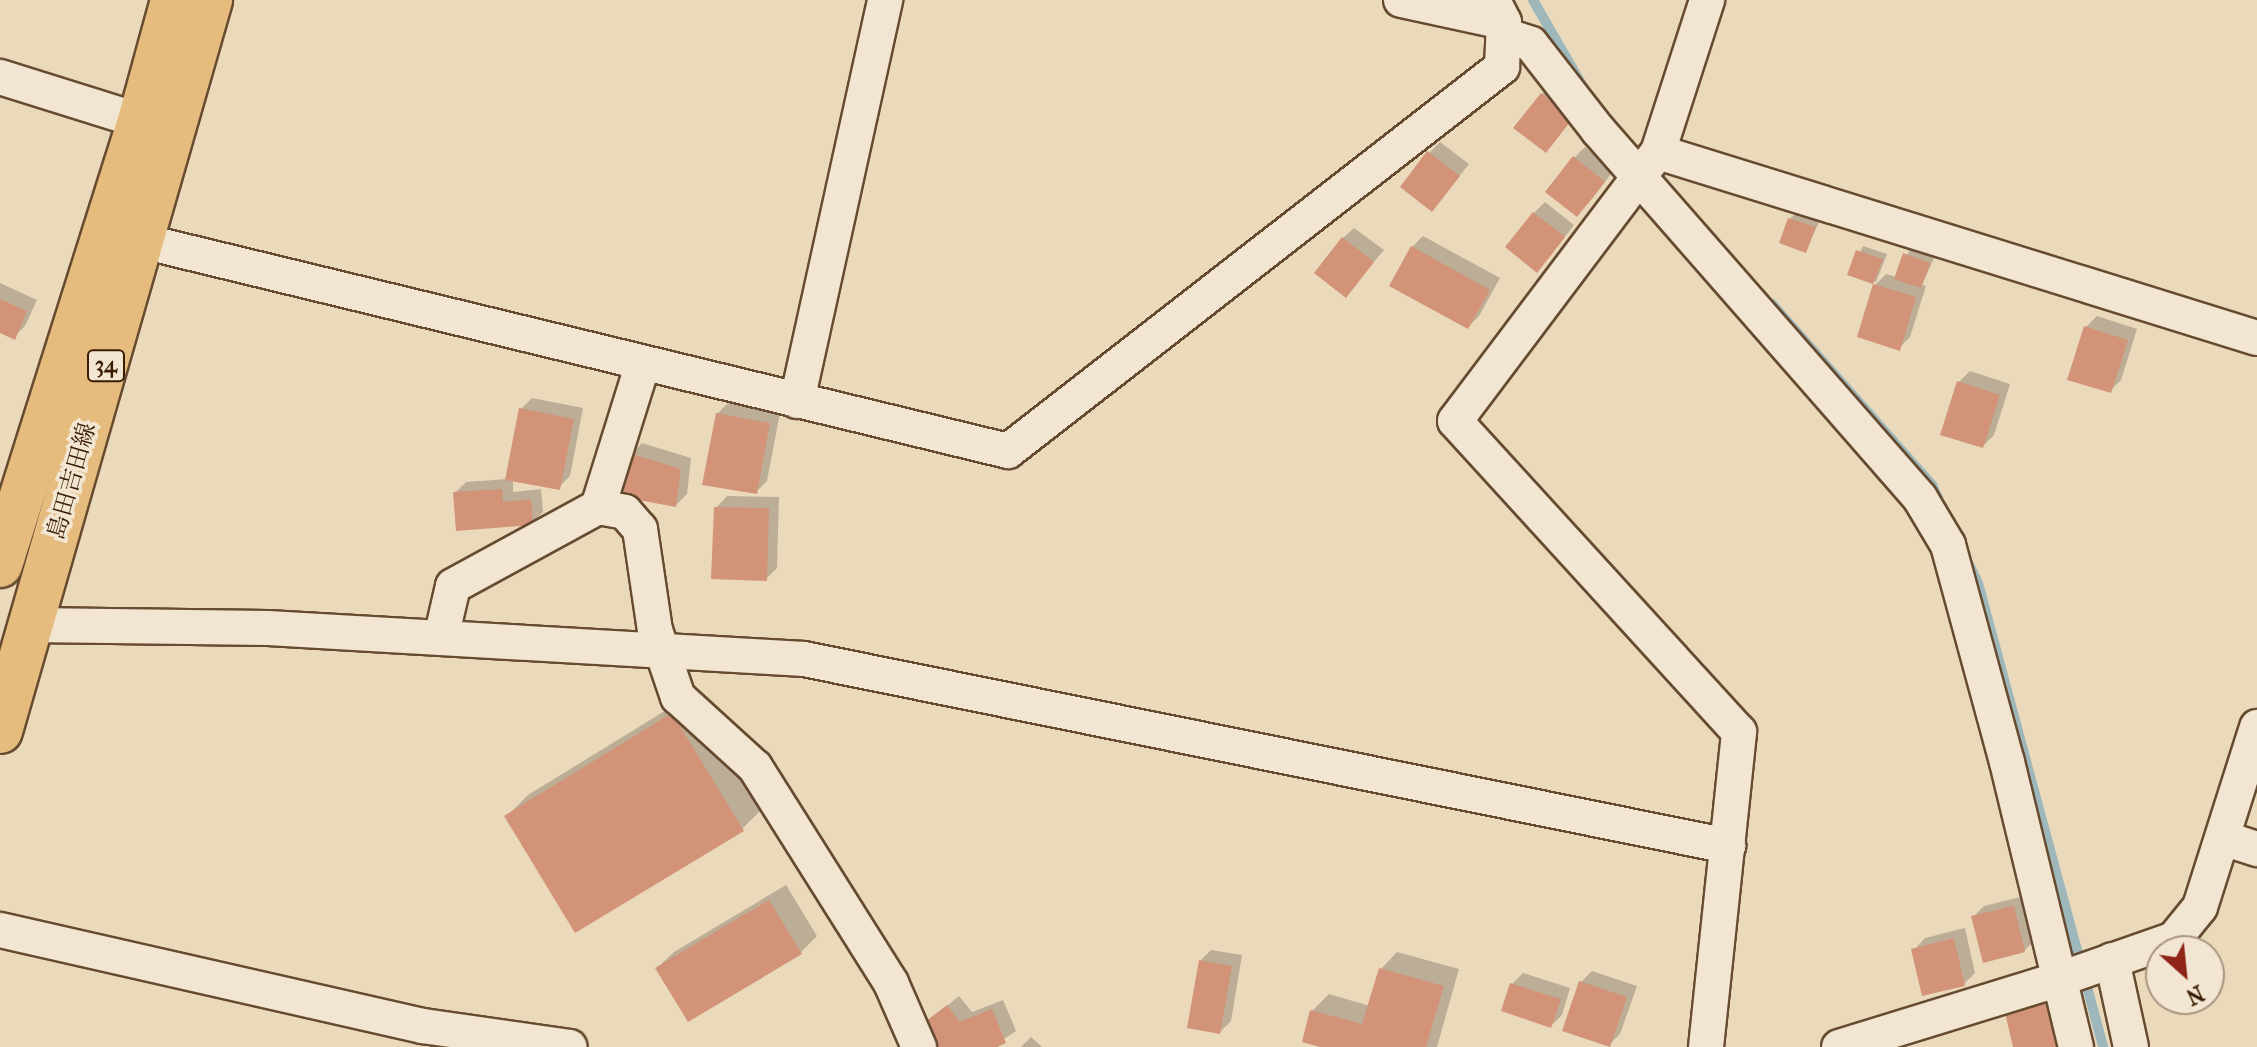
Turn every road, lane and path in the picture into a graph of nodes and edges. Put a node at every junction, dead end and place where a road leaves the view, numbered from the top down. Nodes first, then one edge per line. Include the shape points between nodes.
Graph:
1 (173, 0) edge
2 (210, 0) edge
3 (885, 0) edge
4 (1401, 0) edge
5 (1707, 0) edge
6 (1500, 19) edge
7 (0, 77) edge
8 (140, 121) junction
9 (1649, 165) junction
10 (142, 241) junction
11 (2257, 338) edge
12 (643, 363) junction
13 (797, 401) junction
14 (598, 507) junction
15 (0, 565) edge
16 (31, 625) junction
17 (441, 638) junction
18 (663, 651) junction
19 (2257, 727) edge
20 (0, 731) edge
21 (2223, 838) junction
22 (1728, 846) junction
23 (2257, 849) edge
24 (0, 930) edge
25 (2108, 962) junction
26 (2059, 979) junction
27 (570, 1047) edge
28 (919, 1047) edge
29 (1706, 1047) edge
30 (1839, 1047) edge
31 (2076, 1047) edge
32 (2131, 1047) edge

1 - 8 main road, 島田吉田線 / 34
2 - 10 main road, 島田吉田線 / 34
3 - 13 street
4 - 6 street
5 - 9 street
6 - 9 street
6 - 13 street via 1502,67 1008,451
7 - 8 street
8 - 15 main road, 島田吉田線 / 34
9 - 11 street
9 - 22 street via 1455,421 1739,732
9 - 26 street via 1920,498 1948,545
10 - 12 street
10 - 16 main road, 島田吉田線 / 34
12 - 13 street
12 - 14 street
14 - 17 street via 453,586
14 - 18 street via 625,512 640,529
16 - 17 street via 268,628
16 - 20 main road, 島田吉田線 / 34
17 - 18 street
18 - 22 street via 804,659
18 - 28 street via 678,697 755,767 831,883 891,983
19 - 21 street
21 - 23 street
21 - 25 street via 2200,907 2174,939
22 - 29 street
24 - 27 street via 423,1026
25 - 26 street
25 - 32 street
26 - 30 street
26 - 31 street

